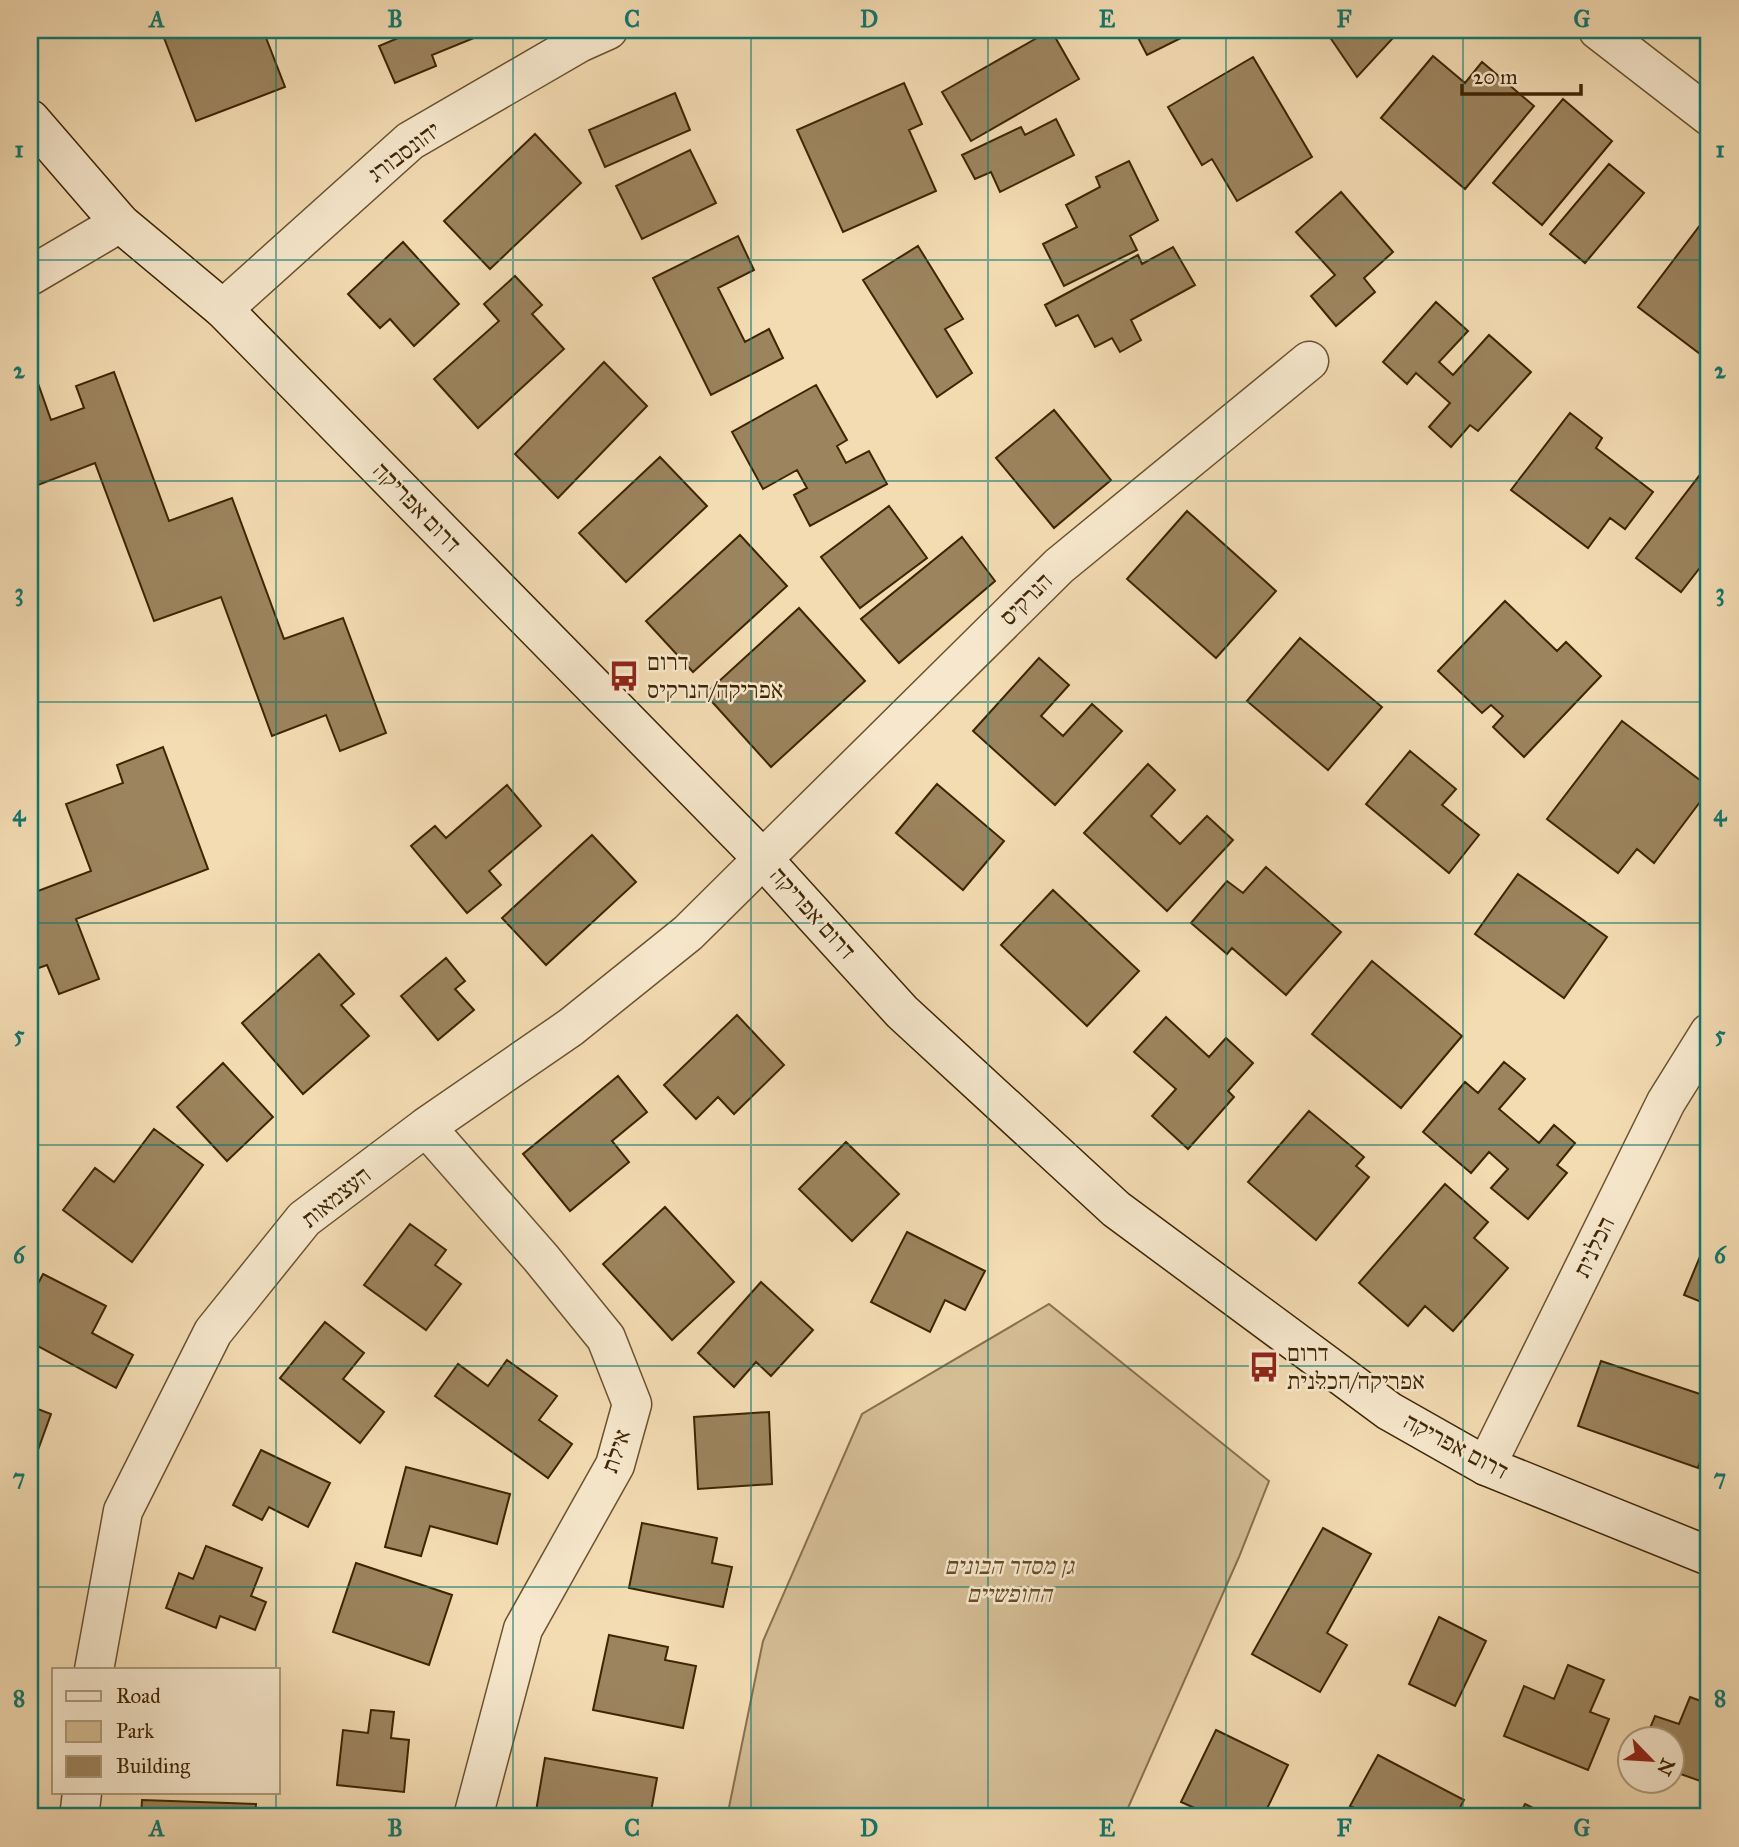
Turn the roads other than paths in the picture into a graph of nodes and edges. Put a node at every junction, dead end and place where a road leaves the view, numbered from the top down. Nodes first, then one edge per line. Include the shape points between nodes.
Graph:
1 (608, 30) edge
2 (1598, 30) edge
3 (1709, 117) edge
4 (30, 119) edge
5 (120, 223) junction
6 (30, 276) edge
7 (223, 309) junction
8 (1309, 361) dead end
9 (763, 859) junction
10 (1709, 1033) edge
11 (426, 1127) junction
12 (1486, 1466) junction
13 (1709, 1556) edge
14 (94, 1668) edge
15 (82, 1794) edge
16 (79, 1817) edge
17 (473, 1817) edge

1 - 7 street, יהונסבורג via 410,141
2 - 3 street
4 - 5 street, דרום אפריקה
5 - 6 street
5 - 7 street, דרום אפריקה
7 - 9 street, דרום אפריקה
8 - 9 street, הנרקיס via 1059,566
9 - 11 street, העצמאות via 688,933 571,1027
9 - 12 street, דרום אפריקה via 902,1012 1116,1209 1389,1410
10 - 12 street, הכלנית via 1666,1102
11 - 14 street, העצמאות via 304,1219 213,1332 123,1511
11 - 17 street, אילת via 606,1338 632,1404 615,1465 523,1629
12 - 13 street, דרום אפריקה
15 - 16 street

